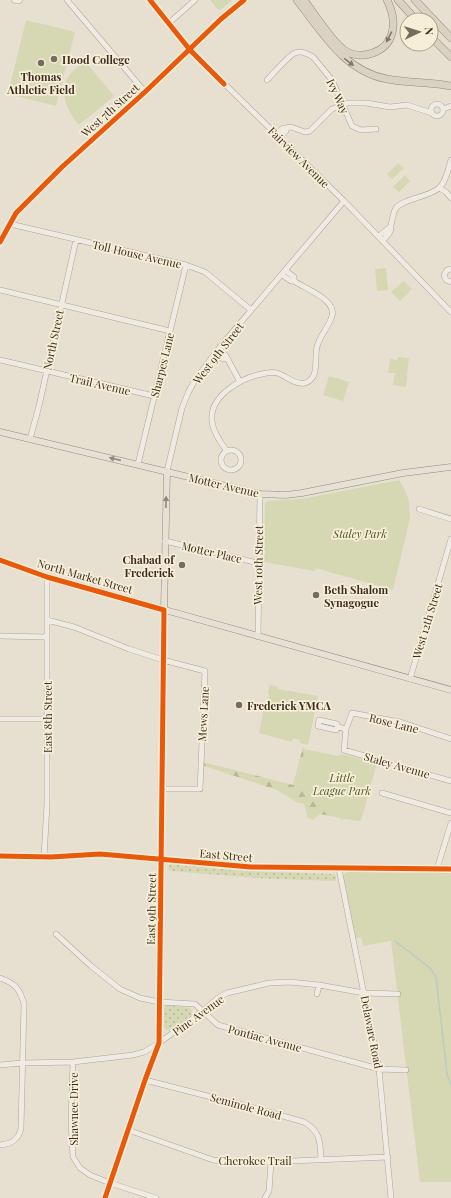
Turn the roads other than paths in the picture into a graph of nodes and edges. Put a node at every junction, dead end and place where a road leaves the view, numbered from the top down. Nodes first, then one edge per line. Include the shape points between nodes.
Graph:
1 (14, 0) edge
2 (20, 0) edge
3 (67, 0) edge
4 (150, 0) edge
5 (195, 0) edge
6 (244, 0) edge
7 (297, 0) edge
8 (304, 0) edge
9 (387, 0) edge
10 (398, 0) edge
11 (415, 0) edge
12 (409, 12) edge
13 (169, 23) junction
14 (451, 38) edge
15 (439, 45) edge
16 (190, 50) junction
17 (451, 57) edge
18 (267, 80) dead end
19 (451, 86) edge
20 (145, 92) junction
21 (342, 105) junction
22 (451, 106) edge
23 (443, 109) junction
24 (432, 114) junction
25 (376, 129) dead end
26 (278, 136) junction
27 (451, 160) edge
28 (439, 188) junction
29 (451, 198) edge
30 (344, 201) junction
31 (10, 224) junction
32 (391, 226) junction
33 (379, 236) junction
34 (76, 240) junction
35 (383, 240) junction
36 (0, 242) edge
37 (186, 265) junction
38 (451, 269) edge
39 (284, 273) junction
40 (451, 282) edge
41 (0, 290) edge
42 (61, 305) junction
43 (251, 310) junction
44 (451, 312) edge
45 (170, 331) junction
46 (219, 348) junction
47 (215, 354) junction
48 (227, 359) junction
49 (0, 360) edge
50 (46, 371) junction
51 (240, 382) junction
52 (154, 396) junction
53 (0, 432) edge
54 (30, 439) junction
55 (227, 451) junction
56 (138, 464) junction
57 (451, 467) edge
58 (167, 471) junction
59 (260, 494) junction
60 (419, 509) dead end
61 (451, 519) edge
62 (451, 539) edge
63 (165, 541) junction
64 (0, 560) edge
65 (258, 563) junction
66 (47, 577) junction
67 (164, 610) junction
68 (47, 620) junction
69 (0, 636) edge
70 (258, 636) junction
71 (47, 637) junction
72 (163, 660) junction
73 (410, 679) junction
74 (451, 690) edge
75 (0, 719) edge
76 (47, 719) junction
77 (338, 727) dead end
78 (346, 729) junction
79 (451, 739) edge
80 (451, 780) edge
81 (162, 789) junction
82 (382, 793) dead end
83 (451, 813) edge
84 (451, 824) edge
85 (0, 856) edge
86 (44, 857) junction
87 (162, 859) junction
88 (339, 869) junction
89 (437, 869) junction
90 (451, 869) edge
91 (56, 934) dead end
92 (0, 978) edge
93 (319, 984) junction
94 (364, 993) junction
95 (317, 994) dead end
96 (398, 994) dead end
97 (159, 1002) junction
98 (203, 1011) junction
99 (159, 1043) junction
100 (73, 1062) junction
101 (22, 1063) junction
102 (0, 1065) edge
103 (379, 1069) junction
104 (406, 1070) dead end
105 (145, 1080) junction
106 (128, 1130) junction
107 (0, 1145) edge
108 (388, 1157) junction
109 (321, 1159) junction
110 (271, 1162) junction
111 (110, 1183) junction
112 (105, 1198) edge
113 (156, 1198) edge
114 (265, 1198) edge
115 (391, 1198) edge

1 - 2 street
3 - 20 street
4 - 13 street, Fairview Avenue
5 - 13 street
6 - 16 main road, West 7th Street via 221,18
7 -> 19 highway via 336,50 368,74 385,79
9 -> 8 highway via 393,16 391,36 379,50 362,55 350,53 339,46
10 - 12 highway
11 - 14 highway
13 - 16 street, Fairview Avenue
15 - 17 highway
16 - 20 main road, West 7th Street
16 - 26 street, Fairview Avenue
18 - 21 street, Ivy Way via 294,53 306,53 328,74
20 - 31 main road, West 7th Street via 62,167 21,208
21 - 24 street via 407,105
21 - 25 street, Ivy Way via 352,126 361,130
21 - 26 street via 328,113 310,131 305,132 291,127 286,128 286,131
22 - 23 street
23 - 24 street via 439,115
23 - 24 street via 439,104 433,104 430,110
26 - 30 street, Fairview Avenue
27 - 28 street
28 - 29 street
28 - 32 street via 400,204 395,209
30 - 33 street, Fairview Avenue
30 - 39 street, West 9th Street
31 - 34 street, Toll House Avenue
31 - 36 main road, West 7th Street
32 - 33 street
32 - 35 street via 389,234
33 - 35 street, Fairview Avenue
34 - 37 street, Toll House Avenue
34 - 42 street, North Street
35 - 44 street, Fairview Avenue
37 - 43 street, Toll House Avenue via 205,272
37 - 45 street, Sharpes Lane
38 - 40 street via 444,275 446,280
39 - 43 street, West 9th Street
39 - 51 street via 291,281 322,296 329,303 332,312 332,318 317,347 314,375 308,381 298,383 270,372
41 - 42 street
42 - 45 street
42 - 50 street, North Street
43 - 46 street, West 9th Street
45 - 52 street, Sharpes Lane
46 - 47 street, West 9th Street
46 - 48 street
47 - 48 street
47 - 58 street, West 9th Street via 188,393
48 - 51 street
49 - 50 street, Trail Avenue
50 - 52 street, Trail Avenue
50 - 54 street, North Street
51 - 55 street via 222,394 212,415 216,434
52 - 56 street, Sharpes Lane
53 - 54 main road, Motter Avenue
56 -> 54 main road, Motter Avenue
55 - 55 street via 222,455 221,462 227,470 234,470 239,466 240,456 233,450
56 - 58 main road, Motter Avenue
57 - 59 main road, Motter Avenue via 403,473 286,495
58 - 59 main road, Motter Avenue
63 -> 58 main road, West 9th Street
59 - 65 street, West 10th Street
60 - 61 street
62 - 73 street, West 12th Street
63 - 65 street, Motter Place
63 - 67 main road, West 9th Street
64 - 66 main road, North Market Street
65 - 70 street, West 10th Street
66 - 67 main road, North Market Street
66 - 68 street, East 8th Street
67 - 70 main road, North Market Street
67 - 72 street, East 9th Street
68 - 71 street, East 8th Street
68 - 72 street, Mews Lane via 74,627
69 - 71 street
70 - 73 main road, North Market Street
71 - 76 street, East 8th Street
72 - 81 street, East 9th Street
72 - 81 street, Mews Lane via 205,671 200,789
73 - 74 main road, North Market Street
75 - 76 street
76 - 86 street, East 8th Street
77 - 78 street
78 - 79 street, Rose Lane via 352,713 400,722
78 - 80 street, Staley Avenue via 344,750
81 - 87 street, East 9th Street
82 - 83 street
84 - 89 street
85 - 86 main road, East Street
86 - 87 main road, East Street via 100,854
87 - 88 main road, East Street via 251,867
87 - 97 street, East 9th Street
88 - 89 main road, East Street
88 - 94 street, Delaware Road
89 - 90 main road, East Street
91 - 97 street, Pontiac Avenue via 120,989 140,998
92 - 101 street via 14,985 21,994 24,1004
93 - 94 street, Pine Avenue
93 - 95 street
93 - 98 street, Pine Avenue via 269,983 246,988 227,993
94 - 96 street, Pine Avenue
94 - 103 street, Delaware Road
97 - 98 street, Pontiac Avenue via 195,1004
97 - 99 street, East 9th Street
98 - 99 street, Pine Avenue
98 - 103 street, Pontiac Avenue via 218,1025
99 - 100 street, Pine Avenue via 133,1055
99 - 105 street, East 9th Street
100 - 101 street, Pine Avenue
100 - 111 street, Shawnee Drive via 73,1157 80,1168
101 - 102 street, Pine Avenue
101 - 107 street via 20,1133 12,1142
103 - 104 street, Pontiac Avenue
103 - 108 street, Delaware Road
105 - 106 street, East 9th Street
105 - 109 street, Seminole Road via 304,1122 318,1136
106 - 110 street, Cherokee Trail via 213,1160 239,1163
106 - 111 street, East 9th Street
108 - 109 street, Cherokee Trail
108 - 115 street, Delaware Road
109 - 110 street, Cherokee Trail
110 - 114 street via 269,1191
111 - 112 street, East 9th Street
111 - 113 street, Shawnee Drive

